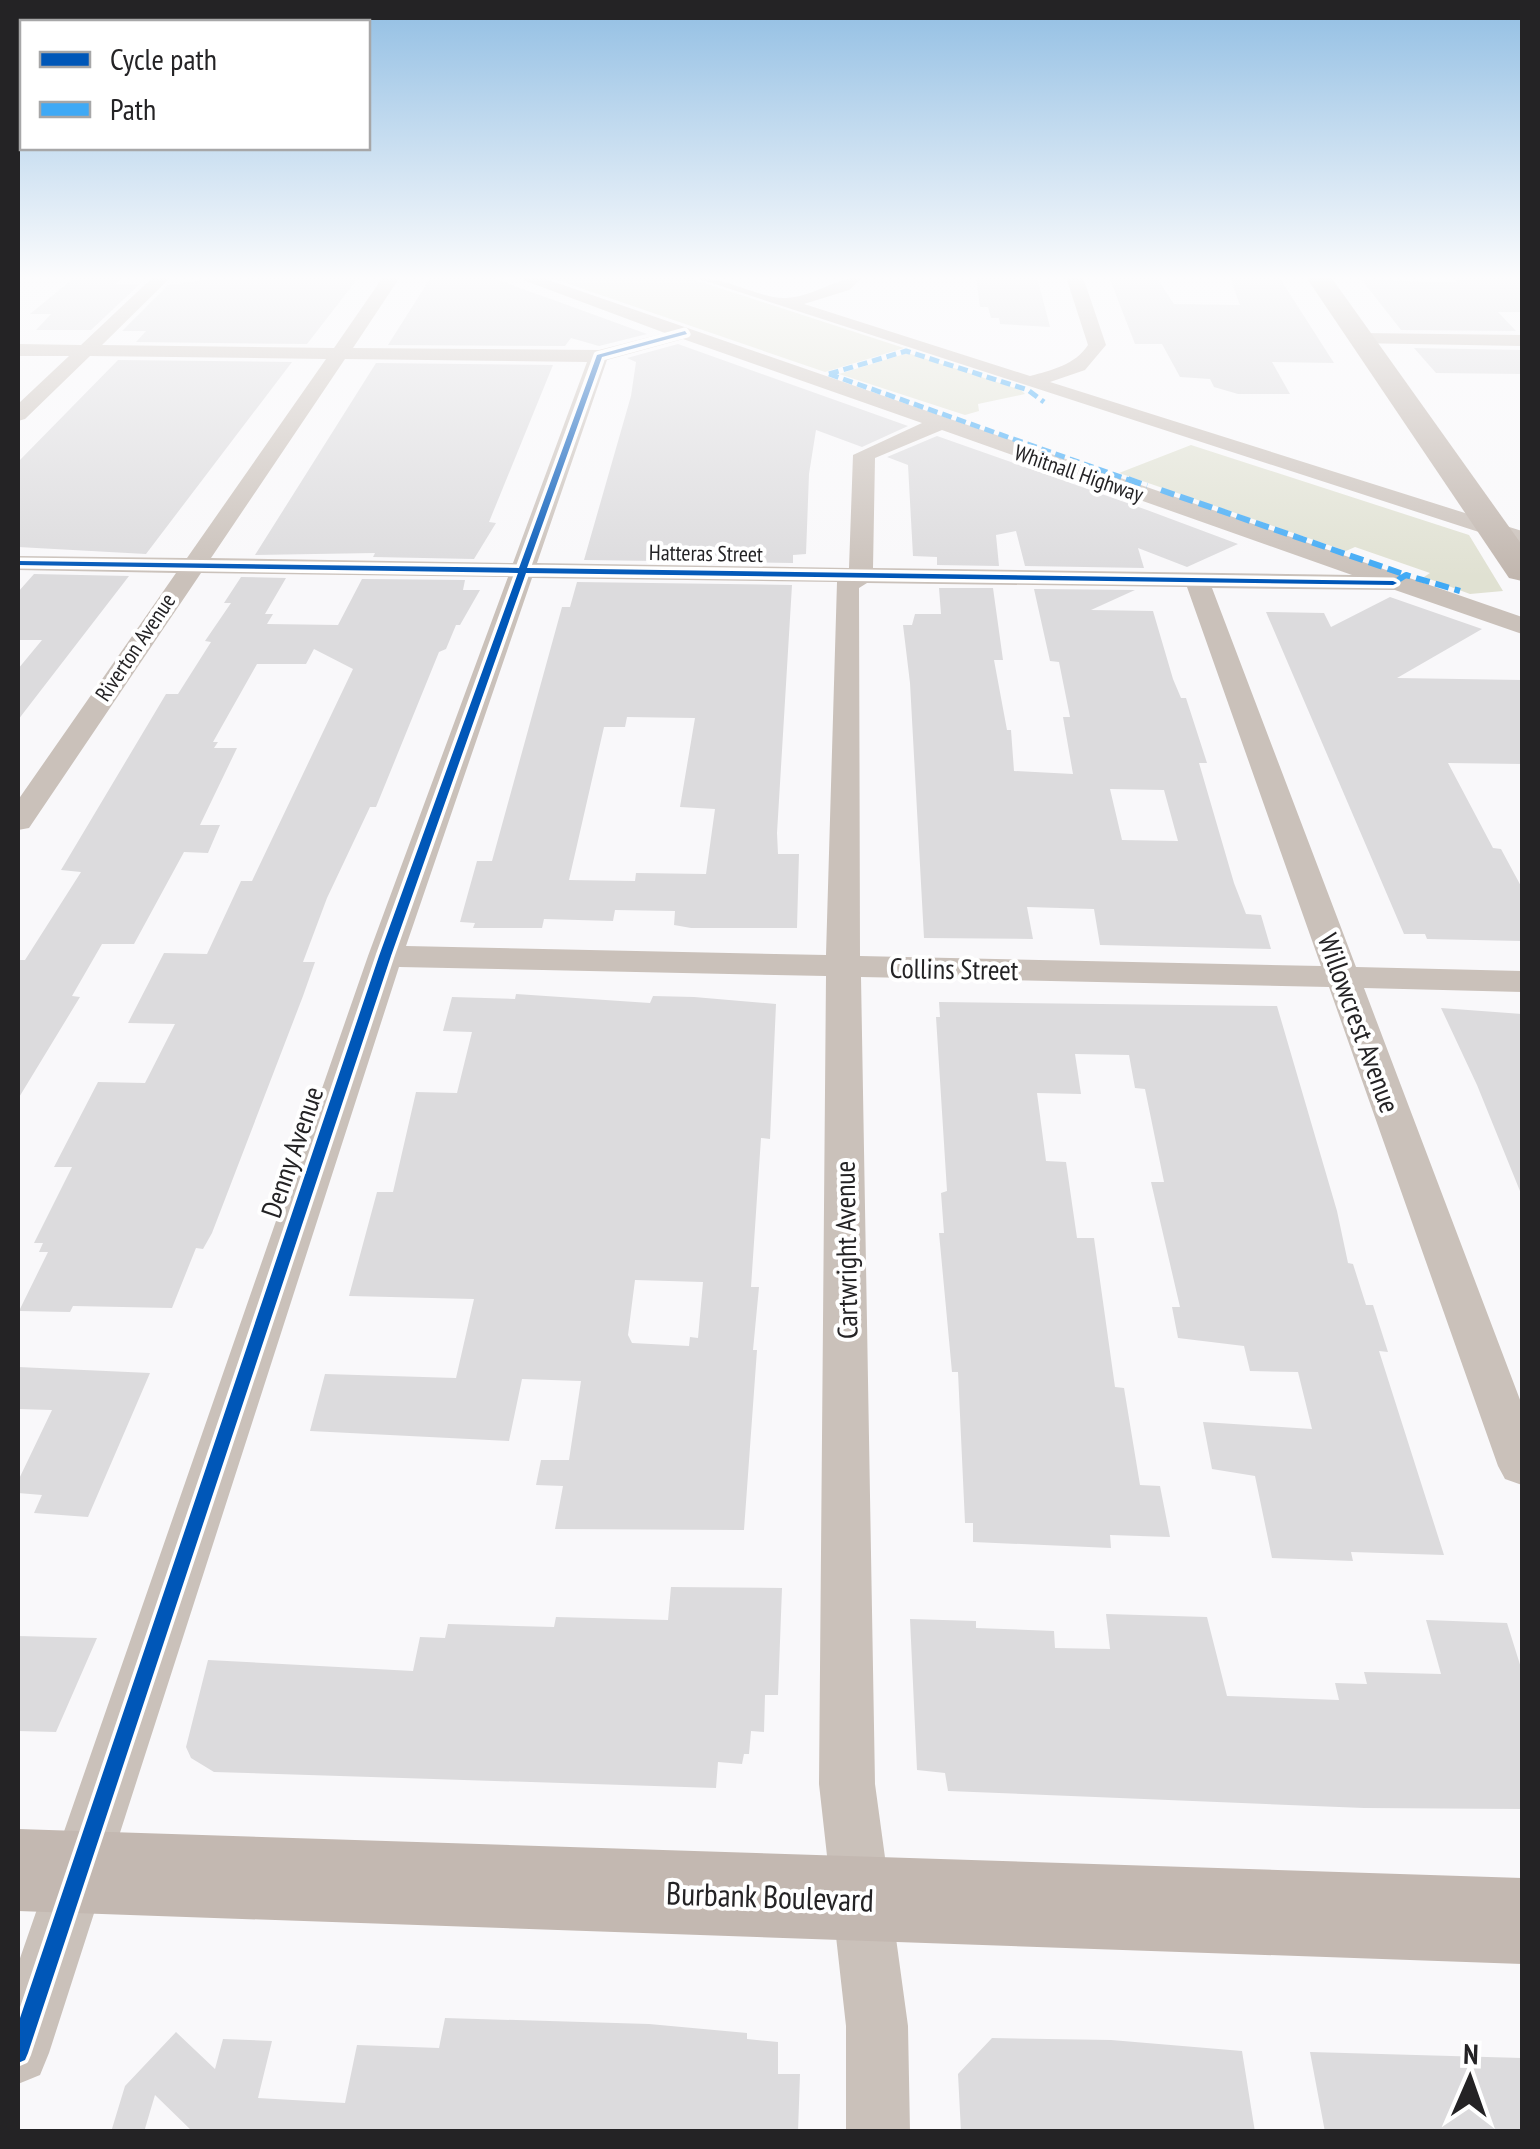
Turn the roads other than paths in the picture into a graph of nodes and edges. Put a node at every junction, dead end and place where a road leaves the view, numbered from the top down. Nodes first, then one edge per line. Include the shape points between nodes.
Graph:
1 (57, 377) edge
2 (324, 377) edge
3 (591, 377) edge
4 (809, 377) edge
5 (1015, 377) edge
6 (1045, 377) edge
7 (1391, 377) edge
8 (1030, 382) junction
9 (18, 415) edge
10 (940, 424) junction
11 (1508, 535) edge
12 (18, 562) edge
13 (191, 565) junction
14 (523, 570) junction
15 (1522, 570) edge
16 (861, 575) junction
17 (1197, 580) junction
18 (1393, 582) junction
19 (1522, 626) edge
20 (18, 821) edge
21 (384, 956) junction
22 (843, 966) junction
23 (1342, 977) junction
24 (1522, 981) edge
25 (1522, 1466) edge
26 (46, 1871) edge
27 (860, 1900) junction
28 (1522, 1921) edge
29 (18, 2053) edge
30 (878, 2132) edge

1 - 9 street
2 - 13 street, Riverton Avenue
3 - 14 street, Denny Avenue
4 - 10 street, Whitnall Highway
5 - 8 street
6 - 8 street
7 - 11 main road
8 - 11 street
10 - 16 street, Cartwright Avenue via 864,455
10 - 18 street, Whitnall Highway
11 - 15 main road
12 - 13 street, Hatteras Street
13 - 14 street, Hatteras Street
13 - 20 street, Riverton Avenue
14 - 16 street, Hatteras Street
14 - 21 street, Denny Avenue
16 - 17 street, Hatteras Street
16 - 22 street, Cartwright Avenue via 847,586
17 - 18 street, Hatteras Street
17 - 23 street, Willowcrest Avenue
18 - 19 street, Whitnall Highway
21 - 22 street, Collins Street
21 - 26 street, Denny Avenue
22 - 23 street, Collins Street
22 - 27 street, Cartwright Avenue via 848,1784
23 - 24 street, Collins Street
23 - 25 street, Willowcrest Avenue
26 - 27 main road, Burbank Boulevard
26 - 29 street, Denny Avenue
27 - 28 main road, Burbank Boulevard
27 - 30 street, Cartwright Avenue via 877,2026

